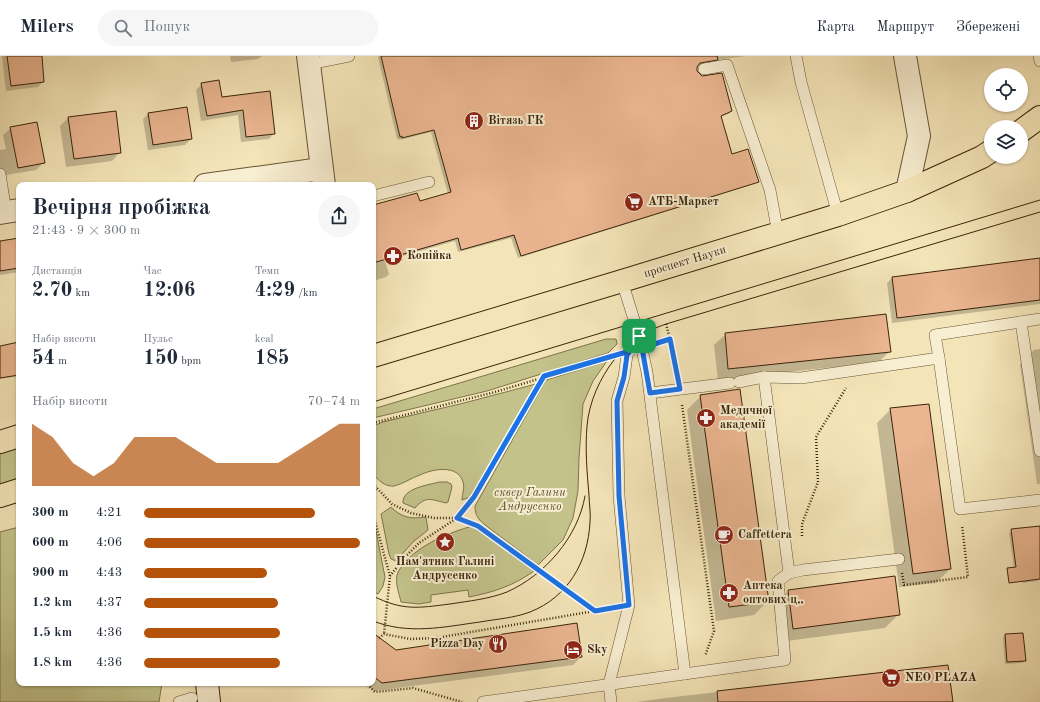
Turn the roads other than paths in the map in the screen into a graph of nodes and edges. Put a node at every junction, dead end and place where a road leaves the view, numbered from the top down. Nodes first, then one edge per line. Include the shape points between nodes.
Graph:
1 (349, 56) edge
2 (796, 56) edge
3 (905, 56) edge
4 (1039, 56) edge
5 (308, 60) edge
6 (1040, 61) edge
7 (704, 70) dead end
8 (1040, 117) edge
9 (1028, 126) edge
10 (984, 156) edge
11 (0, 174) edge
12 (323, 177) edge
13 (250, 182) edge
14 (429, 182) dead end
15 (907, 191) junction
16 (376, 195) edge
17 (8, 212) edge
18 (838, 215) junction
19 (778, 234) junction
20 (622, 281) junction
21 (1040, 319) edge
22 (1021, 322) junction
23 (639, 336) junction
24 (376, 355) edge
25 (939, 358) junction
26 (764, 377) junction
27 (650, 393) junction
28 (16, 437) edge
29 (0, 442) edge
30 (1040, 451) edge
31 (16, 491) edge
32 (0, 496) edge
33 (1040, 500) edge
34 (899, 559) road end
35 (789, 573) junction
36 (685, 674) junction
37 (609, 684) junction
38 (202, 694) edge
39 (179, 702) edge
40 (484, 702) edge
41 (611, 702) edge

1 - 5 lane
2 - 18 lane
3 - 15 street via 919,136
4 - 6 lane
5 - 12 street
7 - 19 lane via 727,65 770,190
8 - 9 main road
10 - 15 main road, проспект Науки
11 - 17 lane
12 - 13 street
14 - 16 lane
15 - 18 main road, проспект Науки
18 - 19 main road, проспект Науки
19 - 20 main road, проспект Науки
20 - 23 lane
20 - 24 main road, проспект Науки
21 - 22 lane
22 - 25 lane via 934,335
22 - 30 lane
23 - 27 lane
23 - 37 lane via 627,355 617,401 619,496 629,605
25 - 26 lane via 801,378
25 - 33 lane via 960,509
26 - 27 lane
26 - 35 lane
27 - 36 lane
28 - 29 main road
31 - 32 main road
34 - 35 lane
35 - 36 lane via 778,581 785,660
36 - 37 lane
37 - 40 lane
37 - 41 lane
38 - 39 lane

